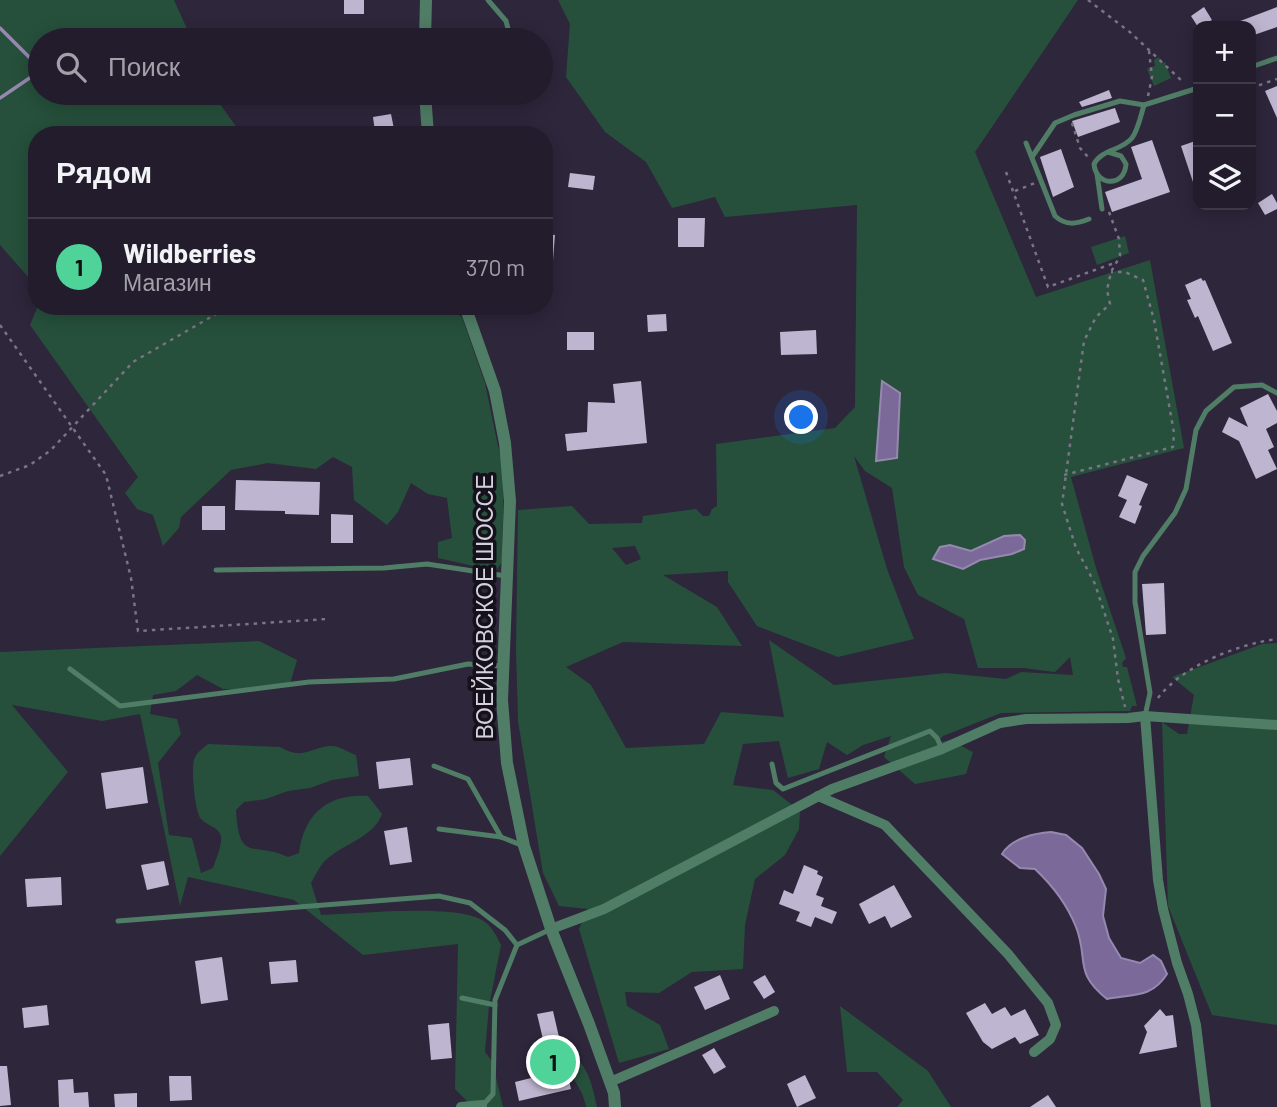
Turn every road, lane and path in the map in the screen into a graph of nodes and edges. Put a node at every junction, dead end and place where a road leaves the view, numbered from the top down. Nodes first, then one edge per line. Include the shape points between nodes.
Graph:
1 (426, 0) edge
2 (488, 0) edge
3 (1088, 0) edge
4 (425, 28) edge
5 (508, 28) edge
6 (1141, 42) junction
7 (1277, 58) edge
8 (1256, 65) edge
9 (1277, 79) edge
10 (1256, 86) edge
11 (1193, 87) edge
12 (1193, 90) edge
13 (426, 105) edge
14 (1144, 105) junction
15 (1070, 117) junction
16 (427, 126) edge
17 (1026, 143) dead end
18 (1108, 152) junction
19 (1032, 156) junction
20 (1094, 164) junction
21 (1006, 172) dead end
22 (1097, 174) junction
23 (1042, 181) junction
24 (1014, 191) junction
25 (1102, 209) joint
26 (1089, 219) dead end
27 (1117, 262) junction
28 (1111, 272) junction
29 (214, 315) edge
30 (469, 315) edge
31 (0, 326) edge
32 (1277, 393) edge
33 (1064, 475) junction
34 (0, 476) edge
35 (216, 570) dead end
36 (507, 576) junction
37 (327, 619) dead end
38 (1277, 639) edge
39 (503, 666) junction
40 (70, 669) dead end
41 (1145, 716) junction
42 (1128, 718) junction
43 (1277, 725) edge
44 (942, 749) junction
45 (772, 764) dead end
46 (434, 766) dead end
47 (818, 796) junction
48 (439, 829) dead end
49 (501, 837) junction
50 (524, 846) junction
51 (118, 921) dead end
52 (551, 929) junction
53 (517, 945) junction
54 (462, 998) dead end
55 (495, 1006) junction
56 (774, 1011) dead end
57 (1034, 1052) dead end
58 (610, 1082) junction
59 (482, 1105) edge
60 (461, 1107) edge
61 (615, 1107) edge
62 (1206, 1107) edge

1 - 4 street
2 - 5 lane
3 - 6 path
6 - 11 path
6 - 14 path via 1149,50 1152,67
7 - 8 lane
9 - 10 path
12 - 14 lane
13 - 16 street
14 - 15 lane via 1120,102
14 - 18 lane via 1132,138
15 - 19 lane via 1055,123
15 - 20 path via 1080,148
17 - 19 lane
18 - 20 lane
18 - 22 lane via 1124,159 1126,171 1110,182
19 - 23 lane
20 - 22 lane
21 - 24 path
22 - 25 lane
23 - 24 path
23 - 26 lane via 1061,221 1070,224
24 - 27 path via 1048,287
25 - 27 path via 1111,216 1119,239
27 - 28 path
28 - 33 path via 1110,304 1096,317 1084,341
28 - 33 path via 1143,280 1154,320 1173,447
29 - 34 path via 133,362 51,450 30,465
30 - 36 street, ВОЕЙКОВСКОЕ ШОССЕ via 495,391 505,443 510,501
31 - 37 path via 106,475 131,578 138,631
32 - 41 lane via 1262,385 1234,387 1206,411 1196,430 1181,501 1136,572 1135,602 1150,693
33 - 42 path via 1062,504 1113,639
35 - 36 lane via 427,565
36 - 39 street, ВОЕЙКОВСКОЕ ШОССЕ
38 - 41 path via 1259,641 1194,666 1167,686
39 - 40 lane via 468,664 394,679 309,682 120,706
39 - 50 street, ВОЕЙКОВСКОЕ ШОССЕ via 507,763
41 - 42 street
41 - 43 street
41 - 62 street via 1159,890 1196,1025
42 - 44 street via 1000,723
44 - 45 lane via 930,731 783,789 776,783
44 - 47 street
46 - 49 lane via 468,779
47 - 52 street via 604,909
47 - 57 street via 885,825 1007,954 1048,1003 1056,1025 1050,1039
48 - 49 lane
49 - 50 lane
50 - 52 street, ВОЕЙКОВСКОЕ ШОССЕ
51 - 53 lane via 439,896 470,903
52 - 53 lane
52 - 58 street, ВОЕЙКОВСКОЕ ШОССЕ
53 - 55 lane
54 - 55 lane
55 - 59 lane via 494,1094
56 - 58 street
58 - 61 street, ВОЕЙКОВСКОЕ ШОССЕ
59 - 60 street

